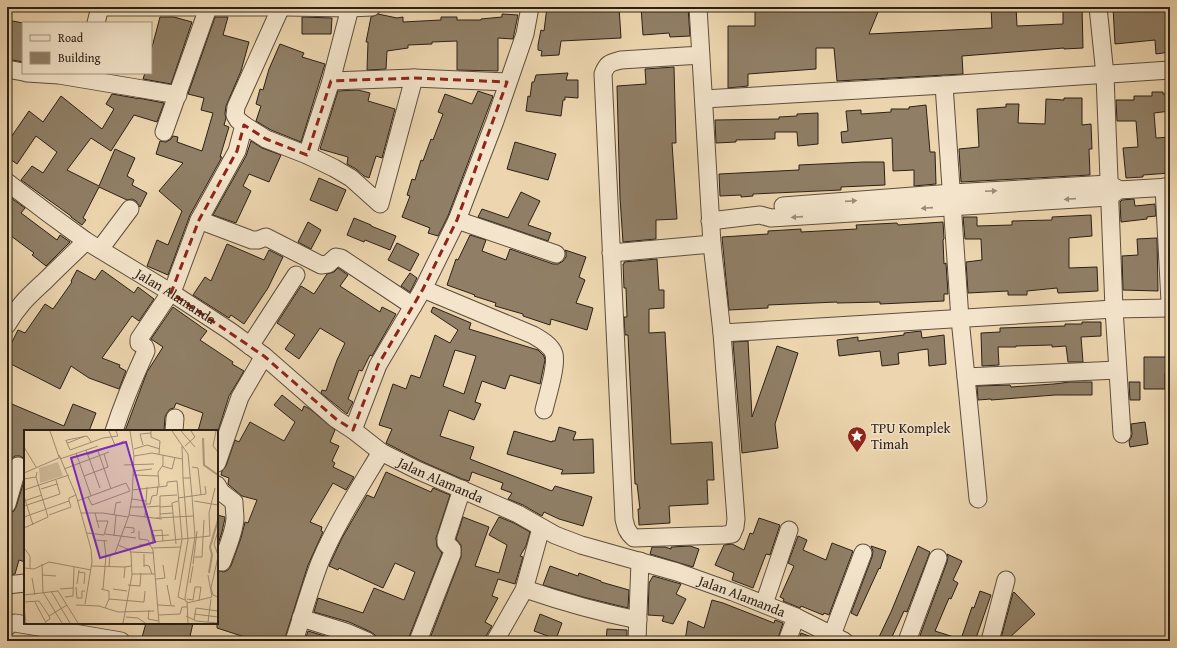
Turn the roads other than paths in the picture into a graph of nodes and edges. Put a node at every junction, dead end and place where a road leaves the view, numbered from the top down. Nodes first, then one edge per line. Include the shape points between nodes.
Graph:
1 (100, 7) edge
2 (273, 7) edge
3 (281, 7) edge
4 (286, 7) edge
5 (372, 7) edge
6 (530, 7) edge
7 (698, 7) edge
8 (1098, 7) edge
9 (208, 8) edge
10 (350, 8) edge
11 (96, 22) edge
12 (701, 55) junction
13 (7, 69) edge
14 (1170, 70) edge
15 (22, 72) edge
16 (43, 74) edge
17 (1105, 75) junction
18 (81, 76) edge
19 (414, 78) junction
20 (330, 81) junction
21 (508, 82) junction
22 (944, 85) junction
23 (178, 95) junction
24 (704, 99) junction
25 (241, 122) junction
26 (164, 132) dead end
27 (307, 155) junction
28 (7, 182) edge
29 (1167, 187) edge
30 (1112, 190) junction
31 (953, 200) junction
32 (130, 209) dead end
33 (199, 220) junction
34 (457, 220) junction
35 (710, 221) junction
36 (89, 242) junction
37 (712, 244) junction
38 (611, 253) junction
39 (556, 254) dead end
40 (296, 275) dead end
41 (423, 289) junction
42 (171, 292) junction
43 (1170, 302) edge
44 (413, 306) junction
45 (1114, 308) junction
46 (1170, 308) edge
47 (960, 319) junction
48 (7, 325) edge
49 (722, 333) junction
50 (250, 346) junction
51 (264, 356) junction
52 (1117, 370) junction
53 (966, 376) junction
54 (544, 410) dead end
55 (114, 430) edge
56 (353, 430) junction
57 (1122, 434) dead end
58 (381, 452) junction
59 (218, 459) edge
60 (18, 466) dead end
61 (218, 487) edge
62 (462, 489) junction
63 (978, 499) dead end
64 (7, 504) edge
65 (541, 528) junction
66 (789, 530) dead end
67 (863, 553) dead end
68 (938, 558) dead end
69 (640, 561) junction
70 (222, 562) dead end
71 (1006, 580) dead end
72 (24, 583) edge
73 (7, 585) edge
74 (525, 589) junction
75 (764, 604) junction
76 (796, 617) junction
77 (301, 618) junction
78 (638, 620) junction
79 (7, 627) edge
80 (72, 637) edge
81 (838, 638) edge
82 (121, 641) edge
83 (294, 641) edge
84 (367, 641) edge
85 (418, 641) edge
86 (495, 641) edge
87 (637, 641) edge
88 (787, 641) edge
89 (907, 641) edge
90 (990, 641) edge

1 - 9 street
1 - 11 street
2 - 9 street
3 - 25 street via 236,107 235,115
4 - 10 street
5 - 10 street
6 - 21 street via 525,34
7 - 12 street
8 - 17 street
9 - 23 street
10 - 20 street
12 - 24 street
12 - 38 street via 621,60 605,67 603,74
13 - 15 street
14 - 17 street
16 - 18 street
17 - 22 street
17 - 30 street
18 - 23 street
19 - 20 street
19 - 21 street
19 - 27 street via 380,204 351,178
20 - 27 street
21 - 34 street
22 - 24 street
22 - 31 street
23 - 26 street
24 - 35 street
25 - 27 street via 266,139
25 - 33 street via 237,151
28 - 36 street, Jalan Alamanda
29 - 30 street
29 - 43 street
30 - 31 street
30 - 45 street
31 - 35 street via 771,218 760,215
31 - 47 street
32 - 36 street
33 - 42 street
33 - 44 street via 252,240 266,237 321,265 341,258
34 - 39 street
34 - 41 street
35 - 37 street
36 - 42 street, Jalan Alamanda
36 - 48 street via 26,298
37 - 38 street
37 - 49 street
38 - 49 street via 624,519 628,533 634,538 724,535 732,534 734,530 736,519
40 - 50 street
41 - 44 street
41 - 54 street via 533,335 546,344 554,353 554,365
42 - 50 street, Jalan Alamanda
42 - 55 street via 139,339 139,343 146,351
44 - 56 street via 378,365
45 - 46 street
45 - 47 street
45 - 52 street
47 - 49 street
47 - 53 street
50 - 51 street, Jalan Alamanda
51 - 56 street, Jalan Alamanda via 336,419
51 - 59 street via 240,397
52 - 53 street
52 - 57 street
53 - 63 street
56 - 58 street, Jalan Alamanda
58 - 62 street, Jalan Alamanda
58 - 77 street via 321,560
60 - 64 street
61 - 70 street via 234,502 235,513
62 - 65 street, Jalan Alamanda via 518,514
62 - 85 street via 446,538 452,554
65 - 69 street, Jalan Alamanda via 581,545
65 - 74 street
66 - 75 street
67 - 81 street
68 - 89 street
69 - 75 street, Jalan Alamanda
69 - 78 street
71 - 90 street
72 - 73 street
74 - 78 street via 566,603
74 - 86 street
75 - 76 street, Jalan Alamanda
76 - 81 street, Jalan Alamanda
76 - 88 street
77 - 83 street
77 - 84 street
78 - 87 street
79 - 80 street via 15,623
80 - 82 street

